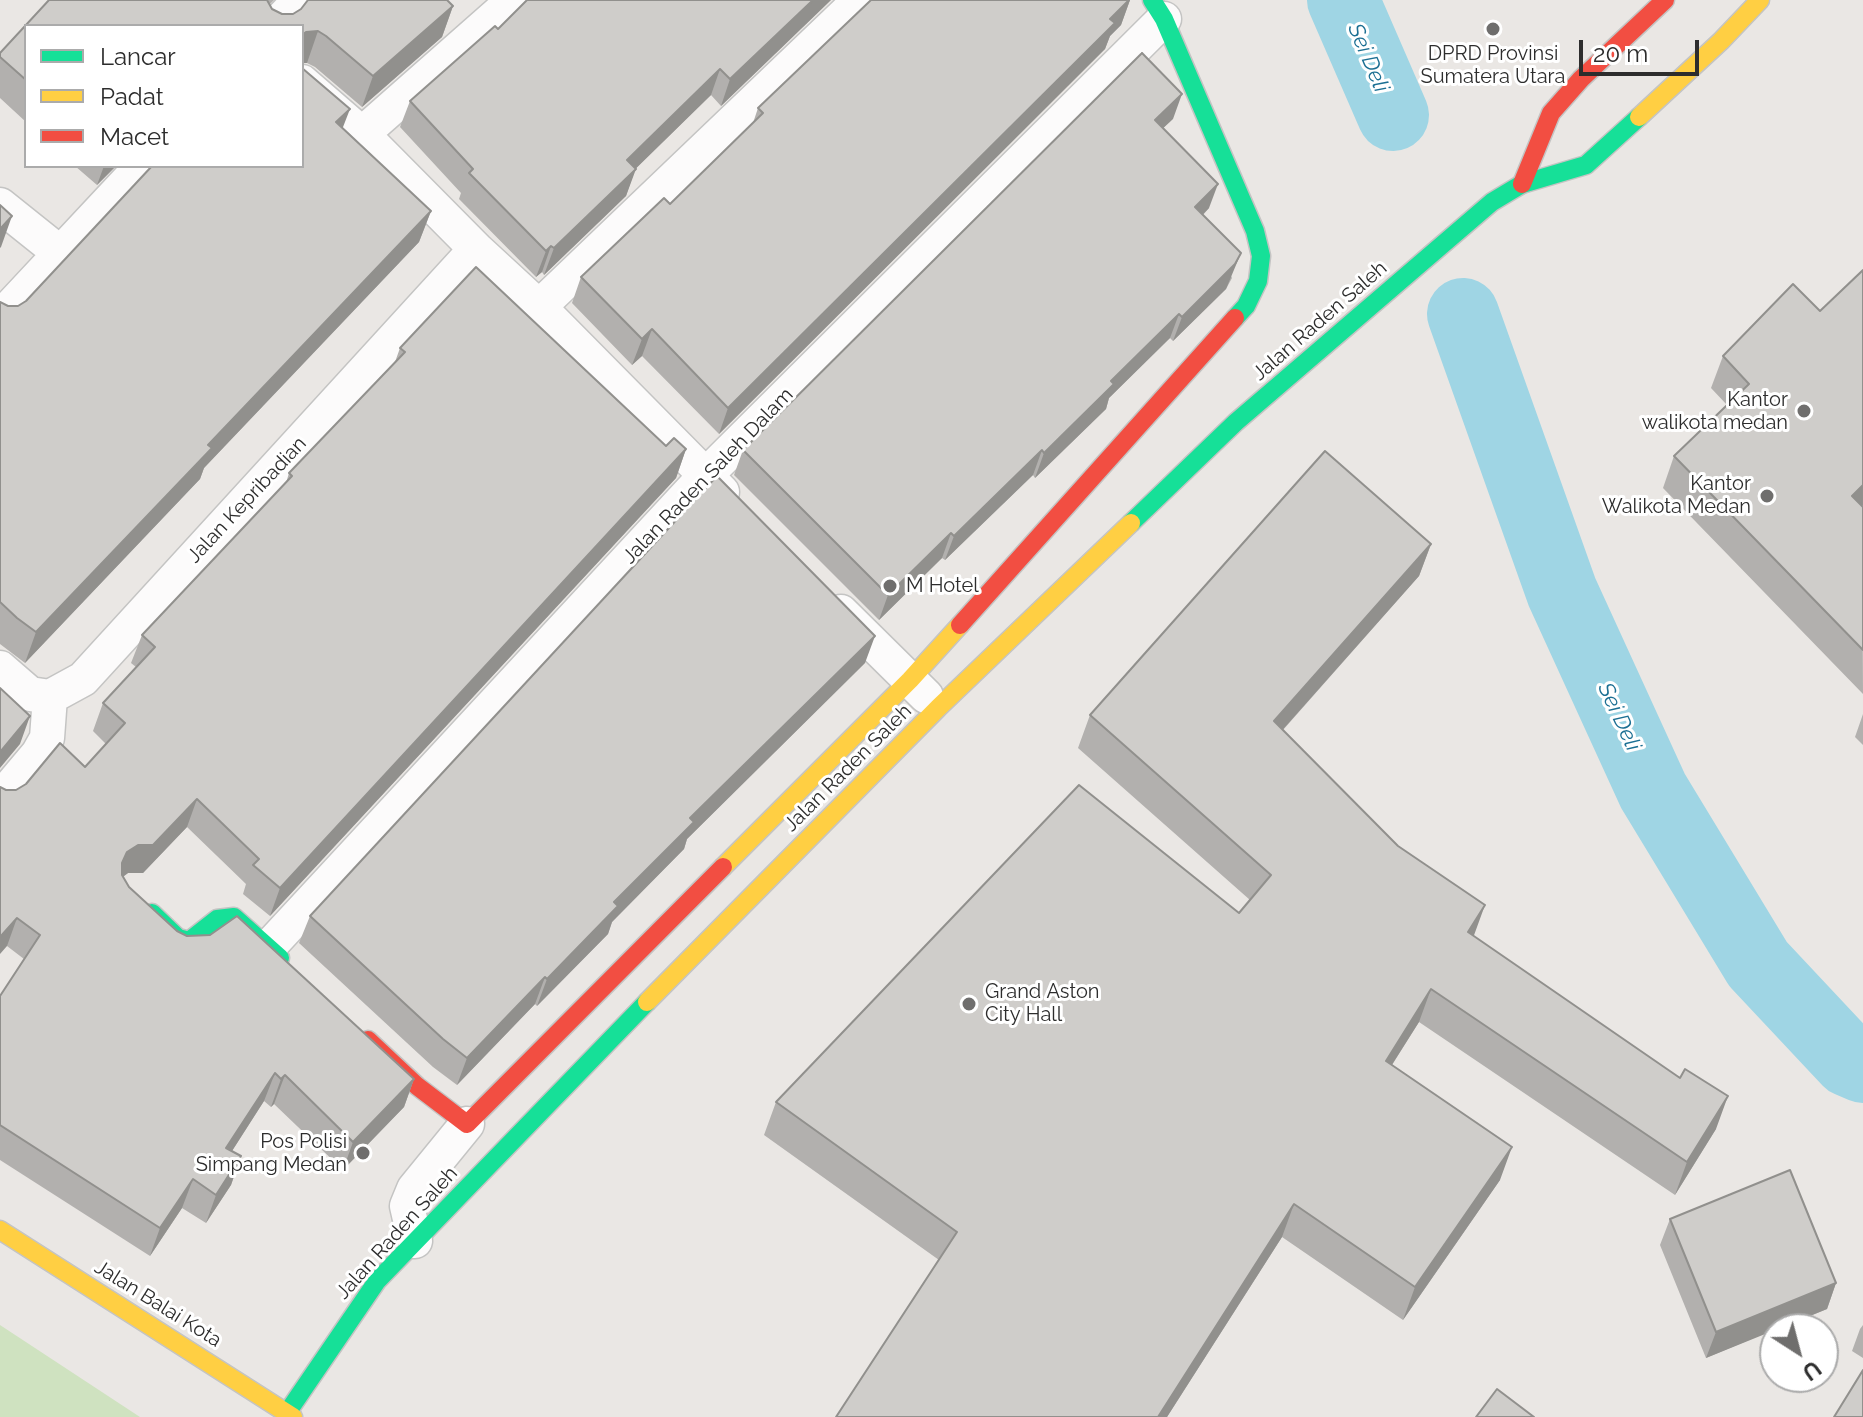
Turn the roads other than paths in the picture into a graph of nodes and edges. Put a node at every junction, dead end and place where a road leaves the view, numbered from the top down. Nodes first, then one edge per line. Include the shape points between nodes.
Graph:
1 (300, 0) edge
2 (514, 0) edge
3 (860, 0) edge
4 (1665, 0) edge
5 (1760, 0) edge
6 (1158, 10) edge
7 (277, 24) edge
8 (304, 84) edge
9 (362, 134) junction
10 (140, 168) edge
11 (1522, 184) junction
12 (0, 205) edge
13 (476, 249) junction
14 (60, 253) junction
15 (539, 307) junction
16 (0, 318) edge
17 (705, 476) junction
18 (748, 519) edge
19 (824, 594) edge
20 (0, 668) edge
21 (910, 680) junction
22 (50, 697) junction
23 (938, 708) junction
24 (0, 799) edge
25 (136, 897) edge
26 (280, 958) joint
27 (360, 1033) edge
28 (516, 1072) junction
29 (549, 1101) junction
30 (467, 1124) junction
31 (0, 1230) edge
32 (415, 1241) junction
33 (290, 1415) edge

1 - 7 street
2 - 9 street
3 - 15 street
4 - 11 main road via 1551,113
5 - 11 main road, Jalan Raden Saleh via 1586,165
6 - 17 street, Jalan Raden Saleh Dalam
6 - 21 main road via 1255,231 1261,256 1258,281 1246,306
8 - 9 street
9 - 13 street
10 - 14 street
11 - 23 main road, Jalan Raden Saleh via 1492,202 1236,422
12 - 14 street
13 - 15 street
13 - 22 street, Jalan Kepribadian via 83,679
14 - 16 street
15 - 17 street
17 - 18 street
17 - 26 street, Jalan Raden Saleh Dalam
19 - 21 street
20 - 22 street via 30,694
21 - 23 street
21 - 28 main road
22 - 24 street via 47,738
23 - 29 main road, Jalan Raden Saleh
25 - 26 main road via 184,941 229,916
27 - 30 main road
28 - 29 street
28 - 30 main road
29 - 32 main road, Jalan Raden Saleh
30 - 32 street via 414,1189 407,1206
31 - 33 main road, Jalan Balai Kota
32 - 33 main road, Jalan Raden Saleh via 360,1304

